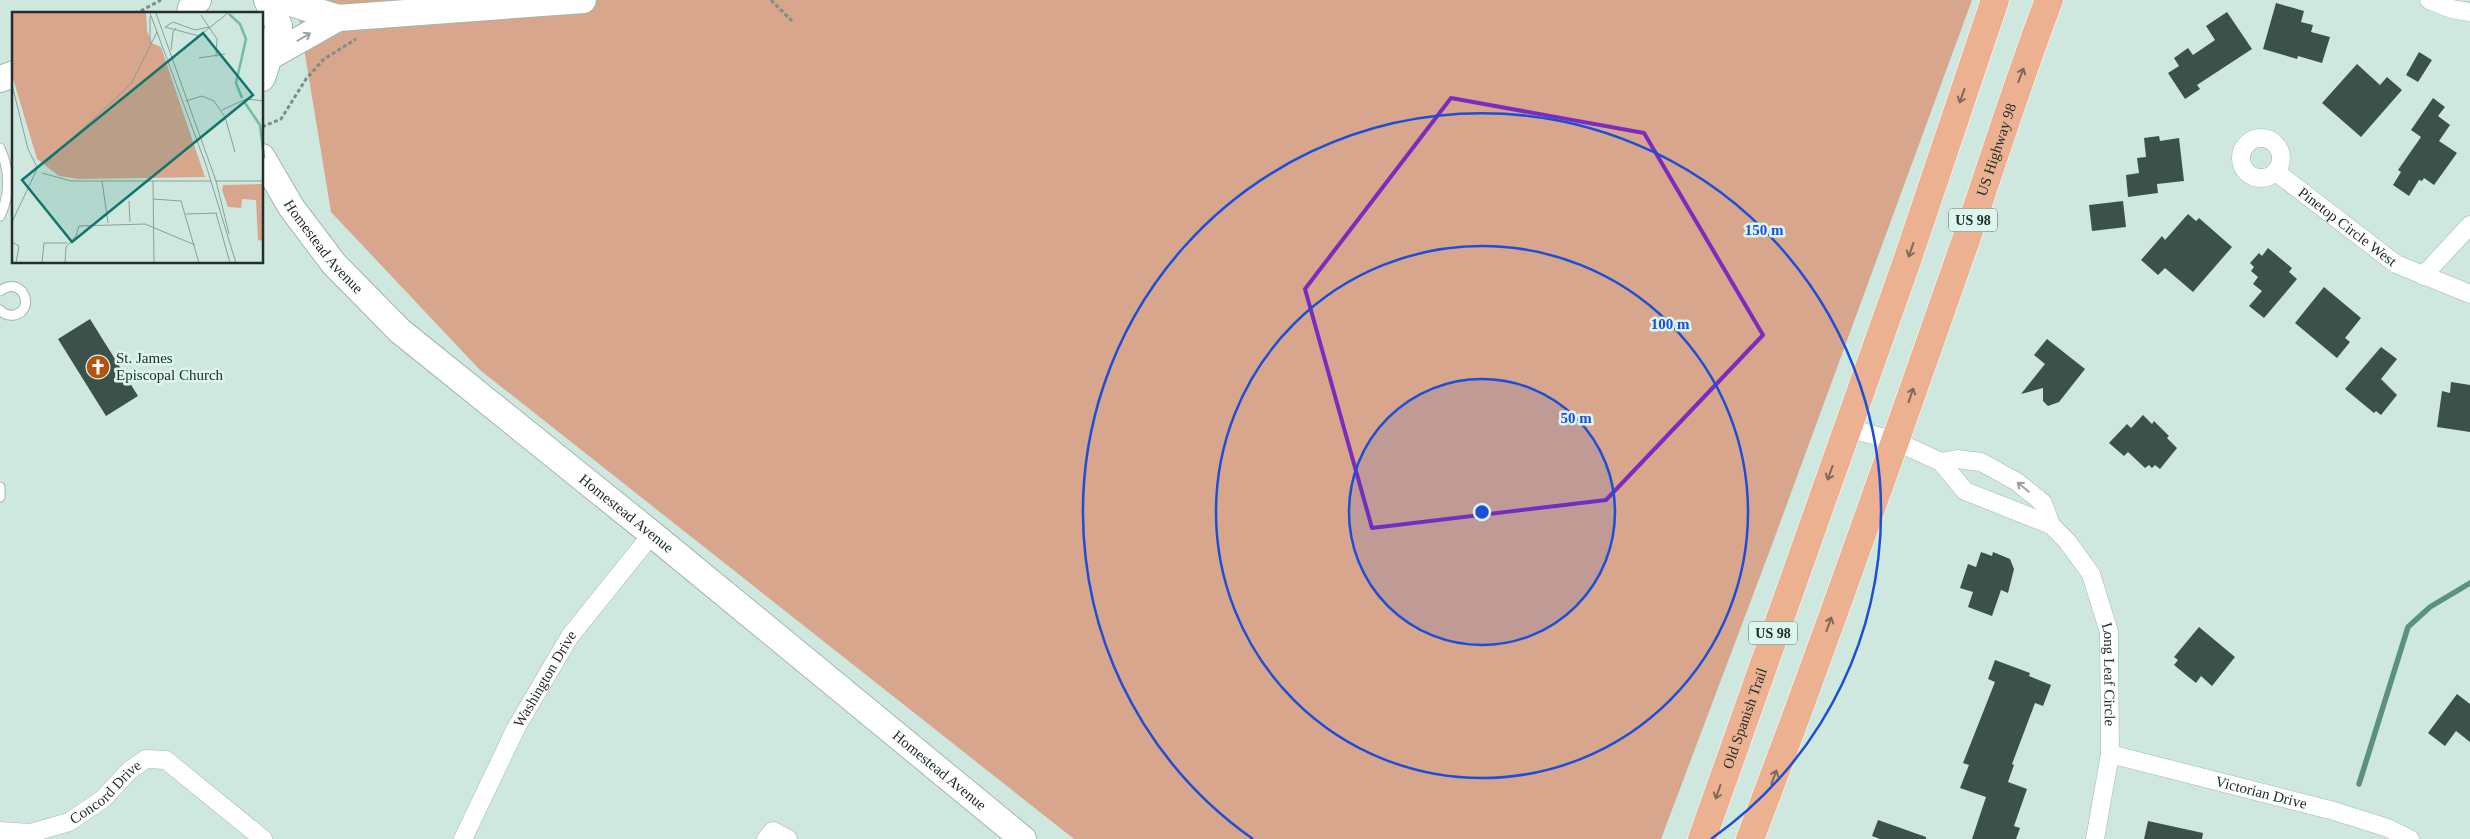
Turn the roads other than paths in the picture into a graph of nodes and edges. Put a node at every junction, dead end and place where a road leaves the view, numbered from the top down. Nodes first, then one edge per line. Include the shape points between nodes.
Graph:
1 (267, 0) edge
2 (282, 0) edge
3 (583, 0) edge
4 (1995, 0) edge
5 (2049, 0) edge
6 (2429, 0) edge
7 (2470, 12) edge
8 (348, 17) junction
9 (265, 66) edge
10 (12, 75) edge
11 (0, 79) edge
12 (0, 148) edge
13 (264, 160) edge
14 (2276, 172) dead end
15 (0, 216) edge
16 (2470, 224) edge
17 (2423, 276) junction
18 (1, 288) edge
19 (2470, 294) edge
20 (0, 310) edge
21 (1848, 428) junction
22 (1895, 441) junction
23 (1941, 462) junction
24 (0, 487) edge
25 (0, 497) edge
26 (2051, 525) junction
27 (652, 534) junction
28 (2110, 754) junction
29 (0, 831) edge
30 (263, 839) edge
31 (463, 839) edge
32 (766, 839) edge
33 (788, 839) edge
34 (1023, 839) edge
35 (1702, 839) edge
36 (1750, 839) edge
37 (2096, 839) edge
38 (2410, 839) edge

1 - 9 street via 279,26
2 - 8 street
3 - 8 street
4 -> 21 main road, US 98
22 -> 5 main road, US Highway 98 / US 98
6 - 7 street
9 -> 8 street
10 - 11 street
12 - 15 lane via 8,165 9,187
13 - 27 street, Homestead Avenue via 291,207 334,264 400,331
14 - 17 street, Pinetop Circle West via 2396,264
16 - 17 street
17 - 19 street, Pinetop Circle West
18 - 20 lane via 19,288 26,301 23,310 16,315 6,315
21 - 22 street, Long Leaf Circle
21 -> 35 main road, Old Spanish Trail / US 98
22 - 23 street, Long Leaf Circle
36 -> 22 main road, US 98
23 - 26 street, Long Leaf Circle via 1965,491
26 -> 23 street, Long Leaf Circle via 2043,503 2001,472 1971,459
24 - 25 lane
26 - 28 street, Long Leaf Circle via 2092,574 2109,632
27 - 31 street, Washington Drive via 570,636 516,728
27 - 34 street, Homestead Avenue
28 - 37 street, Long Leaf Circle
28 - 38 street, Victorian Drive via 2334,811 2388,828
29 - 30 street, Concord Drive via 30,832 69,822 103,799 130,770 146,759 166,760
32 - 33 street via 773,831

